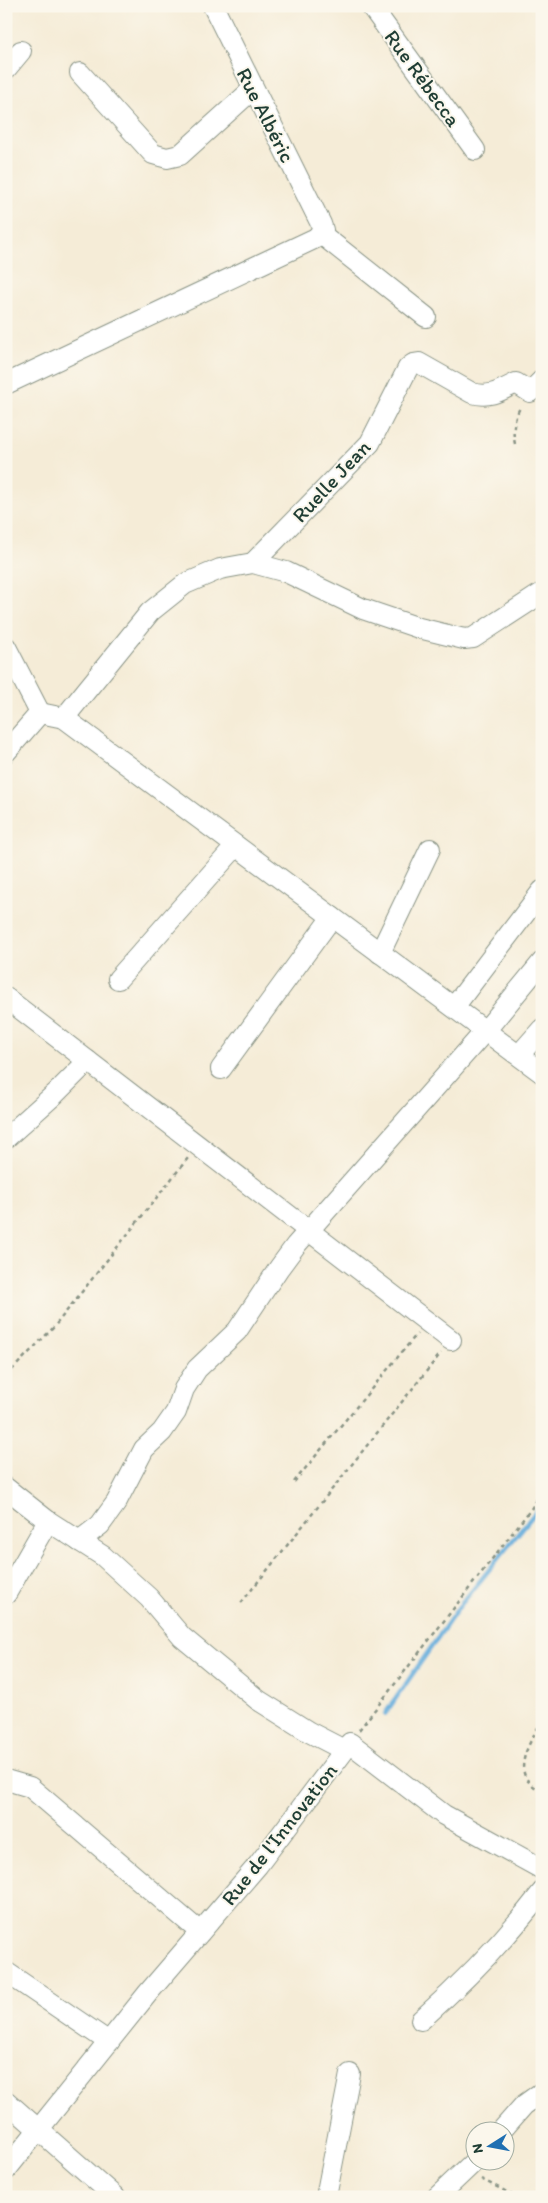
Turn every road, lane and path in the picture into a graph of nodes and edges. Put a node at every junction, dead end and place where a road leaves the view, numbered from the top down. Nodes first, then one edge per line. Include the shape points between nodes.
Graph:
1 (213, 6) edge
2 (371, 6) edge
3 (21, 51) dead end
4 (6, 69) edge
5 (80, 73) dead end
6 (253, 89) junction
7 (475, 150) dead end
8 (321, 229) junction
9 (426, 317) dead end
10 (6, 384) edge
11 (536, 386) edge
12 (515, 444) dead end
13 (253, 563) junction
14 (542, 592) edge
15 (6, 646) edge
16 (40, 713) junction
17 (64, 718) junction
18 (6, 752) edge
19 (236, 846) junction
20 (430, 849) dead end
21 (542, 891) edge
22 (332, 917) junction
23 (380, 953) junction
24 (542, 962) edge
25 (118, 979) dead end
26 (6, 998) edge
27 (454, 1007) junction
28 (542, 1029) edge
29 (486, 1030) junction
30 (519, 1055) junction
31 (88, 1061) junction
32 (221, 1069) dead end
33 (542, 1072) edge
34 (6, 1138) edge
35 (198, 1145) junction
36 (310, 1230) junction
37 (427, 1321) junction
38 (452, 1340) joint
39 (6, 1376) edge
40 (294, 1482) dead end
41 (6, 1488) edge
42 (542, 1491) edge
43 (48, 1521) junction
44 (78, 1541) junction
45 (6, 1594) edge
46 (241, 1603) dead end
47 (542, 1720) edge
48 (347, 1746) junction
49 (6, 1780) edge
50 (542, 1792) edge
51 (542, 1870) edge
52 (542, 1892) edge
53 (200, 1932) junction
54 (6, 1972) edge
55 (421, 2020) dead end
56 (109, 2042) junction
57 (350, 2074) dead end
58 (542, 2092) edge
59 (6, 2101) edge
60 (511, 2120) edge
61 (40, 2130) junction
62 (6, 2170) edge
63 (467, 2170) edge
64 (477, 2170) edge
65 (116, 2197) edge
66 (326, 2197) edge
67 (437, 2197) edge
68 (517, 2197) edge

1 - 6 street, Rue Albéric
2 - 7 street, Rue Rébecca
3 - 4 street
5 - 6 street via 153,154 167,158 180,155
6 - 8 street, Rue Albéric
8 - 9 street
8 - 10 street via 316,238
11 - 12 path via 515,415
11 - 13 street, Ruelle Jean via 516,382 493,395 482,396 419,363 413,364 370,443
13 - 14 street via 286,572 363,609 420,628 464,638 473,638
13 - 17 street via 220,569 185,584 150,612
15 - 16 street
16 - 17 street
16 - 18 street
17 - 19 street
19 - 22 street
19 - 25 street
20 - 23 street
21 - 27 street
22 - 23 street
22 - 32 street
23 - 27 street
24 - 29 street
26 - 31 street
27 - 29 street
28 - 30 street
29 - 30 street
29 - 36 street
30 - 33 street
31 - 34 street
31 - 35 street
35 - 36 street
35 - 39 path via 54,1327
36 - 37 street
36 - 44 street via 279,1268 237,1331 197,1369 184,1389 176,1412 144,1449 116,1503 100,1525
37 - 38 street
37 - 40 path
38 - 46 path
41 - 43 street
42 - 48 path, Rue de l'Innovation
43 - 44 street
43 - 45 street
44 - 48 street via 103,1556 143,1592 182,1637 250,1694 309,1732
47 - 50 path via 525,1754 523,1766 529,1783
48 - 51 street via 444,1815
48 - 53 street, Rue de l'Innovation via 258,1865
49 - 53 street via 30,1787
52 - 55 street via 492,1951
53 - 56 street, Rue de l'Innovation
54 - 56 street
56 - 61 street, Rue de l'Innovation
57 - 66 street
58 - 60 street
59 - 61 street
61 - 62 street, Rue de l'Innovation
61 - 65 street
63 - 67 street
64 - 68 path

